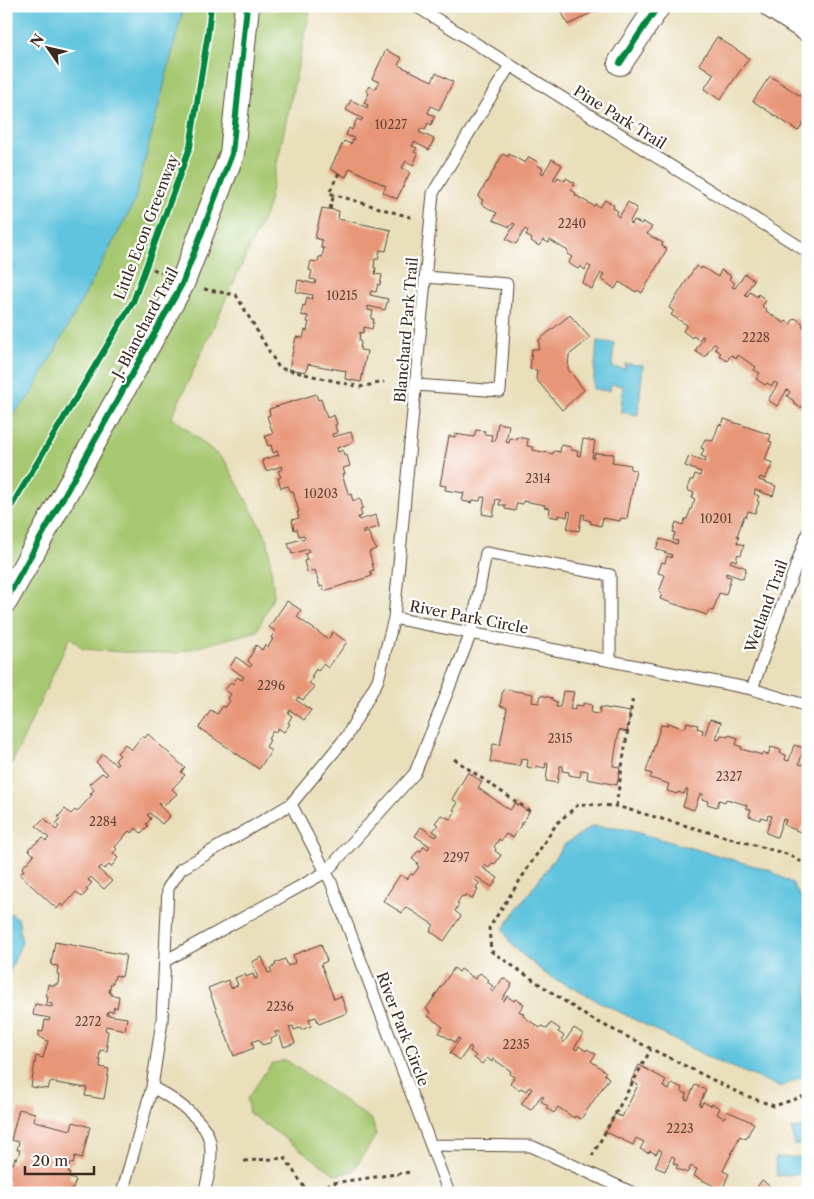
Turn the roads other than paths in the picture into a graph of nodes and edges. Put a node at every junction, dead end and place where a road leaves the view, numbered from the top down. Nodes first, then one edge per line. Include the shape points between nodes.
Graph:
1 (247, 6) edge
2 (416, 6) edge
3 (658, 6) edge
4 (771, 6) edge
5 (808, 30) edge
6 (620, 63) dead end
7 (510, 65) junction
8 (808, 252) edge
9 (426, 277) junction
10 (416, 385) junction
11 (808, 532) edge
12 (6, 600) edge
13 (394, 618) junction
14 (471, 633) junction
15 (610, 661) junction
16 (752, 689) junction
17 (808, 706) edge
18 (291, 804) junction
19 (326, 872) junction
20 (165, 961) junction
21 (152, 1088) junction
22 (430, 1145) junction
23 (122, 1193) edge
24 (204, 1193) edge
25 (449, 1193) edge
26 (633, 1193) edge

1 - 12 street, J. Blanchard Trail via 232,154 182,284
2 - 7 lane, Pine Park Trail
3 - 6 street
4 - 5 street
7 - 8 lane, Pine Park Trail
7 - 9 lane, Blanchard Park Trail via 433,193
9 - 10 lane, Blanchard Park Trail
9 - 10 lane via 507,284 500,391
10 - 13 lane, Blanchard Park Trail
11 - 16 lane, Wetland Trail
13 - 14 lane, River Park Circle
13 - 18 lane, River Park Circle via 378,680 347,736
14 - 15 lane, River Park Circle
14 - 15 lane via 486,553 610,575
14 - 19 lane via 416,773
15 - 16 lane, River Park Circle
16 - 17 lane, River Park Circle
18 - 19 lane, River Park Circle
18 - 20 lane via 181,869 168,888
19 - 20 lane
19 - 22 lane, River Park Circle
20 - 21 lane via 162,1021
21 - 23 lane
21 - 24 lane via 175,1100 199,1121 210,1142 209,1176
22 - 25 lane, River Park Circle
22 - 26 lane via 531,1146

